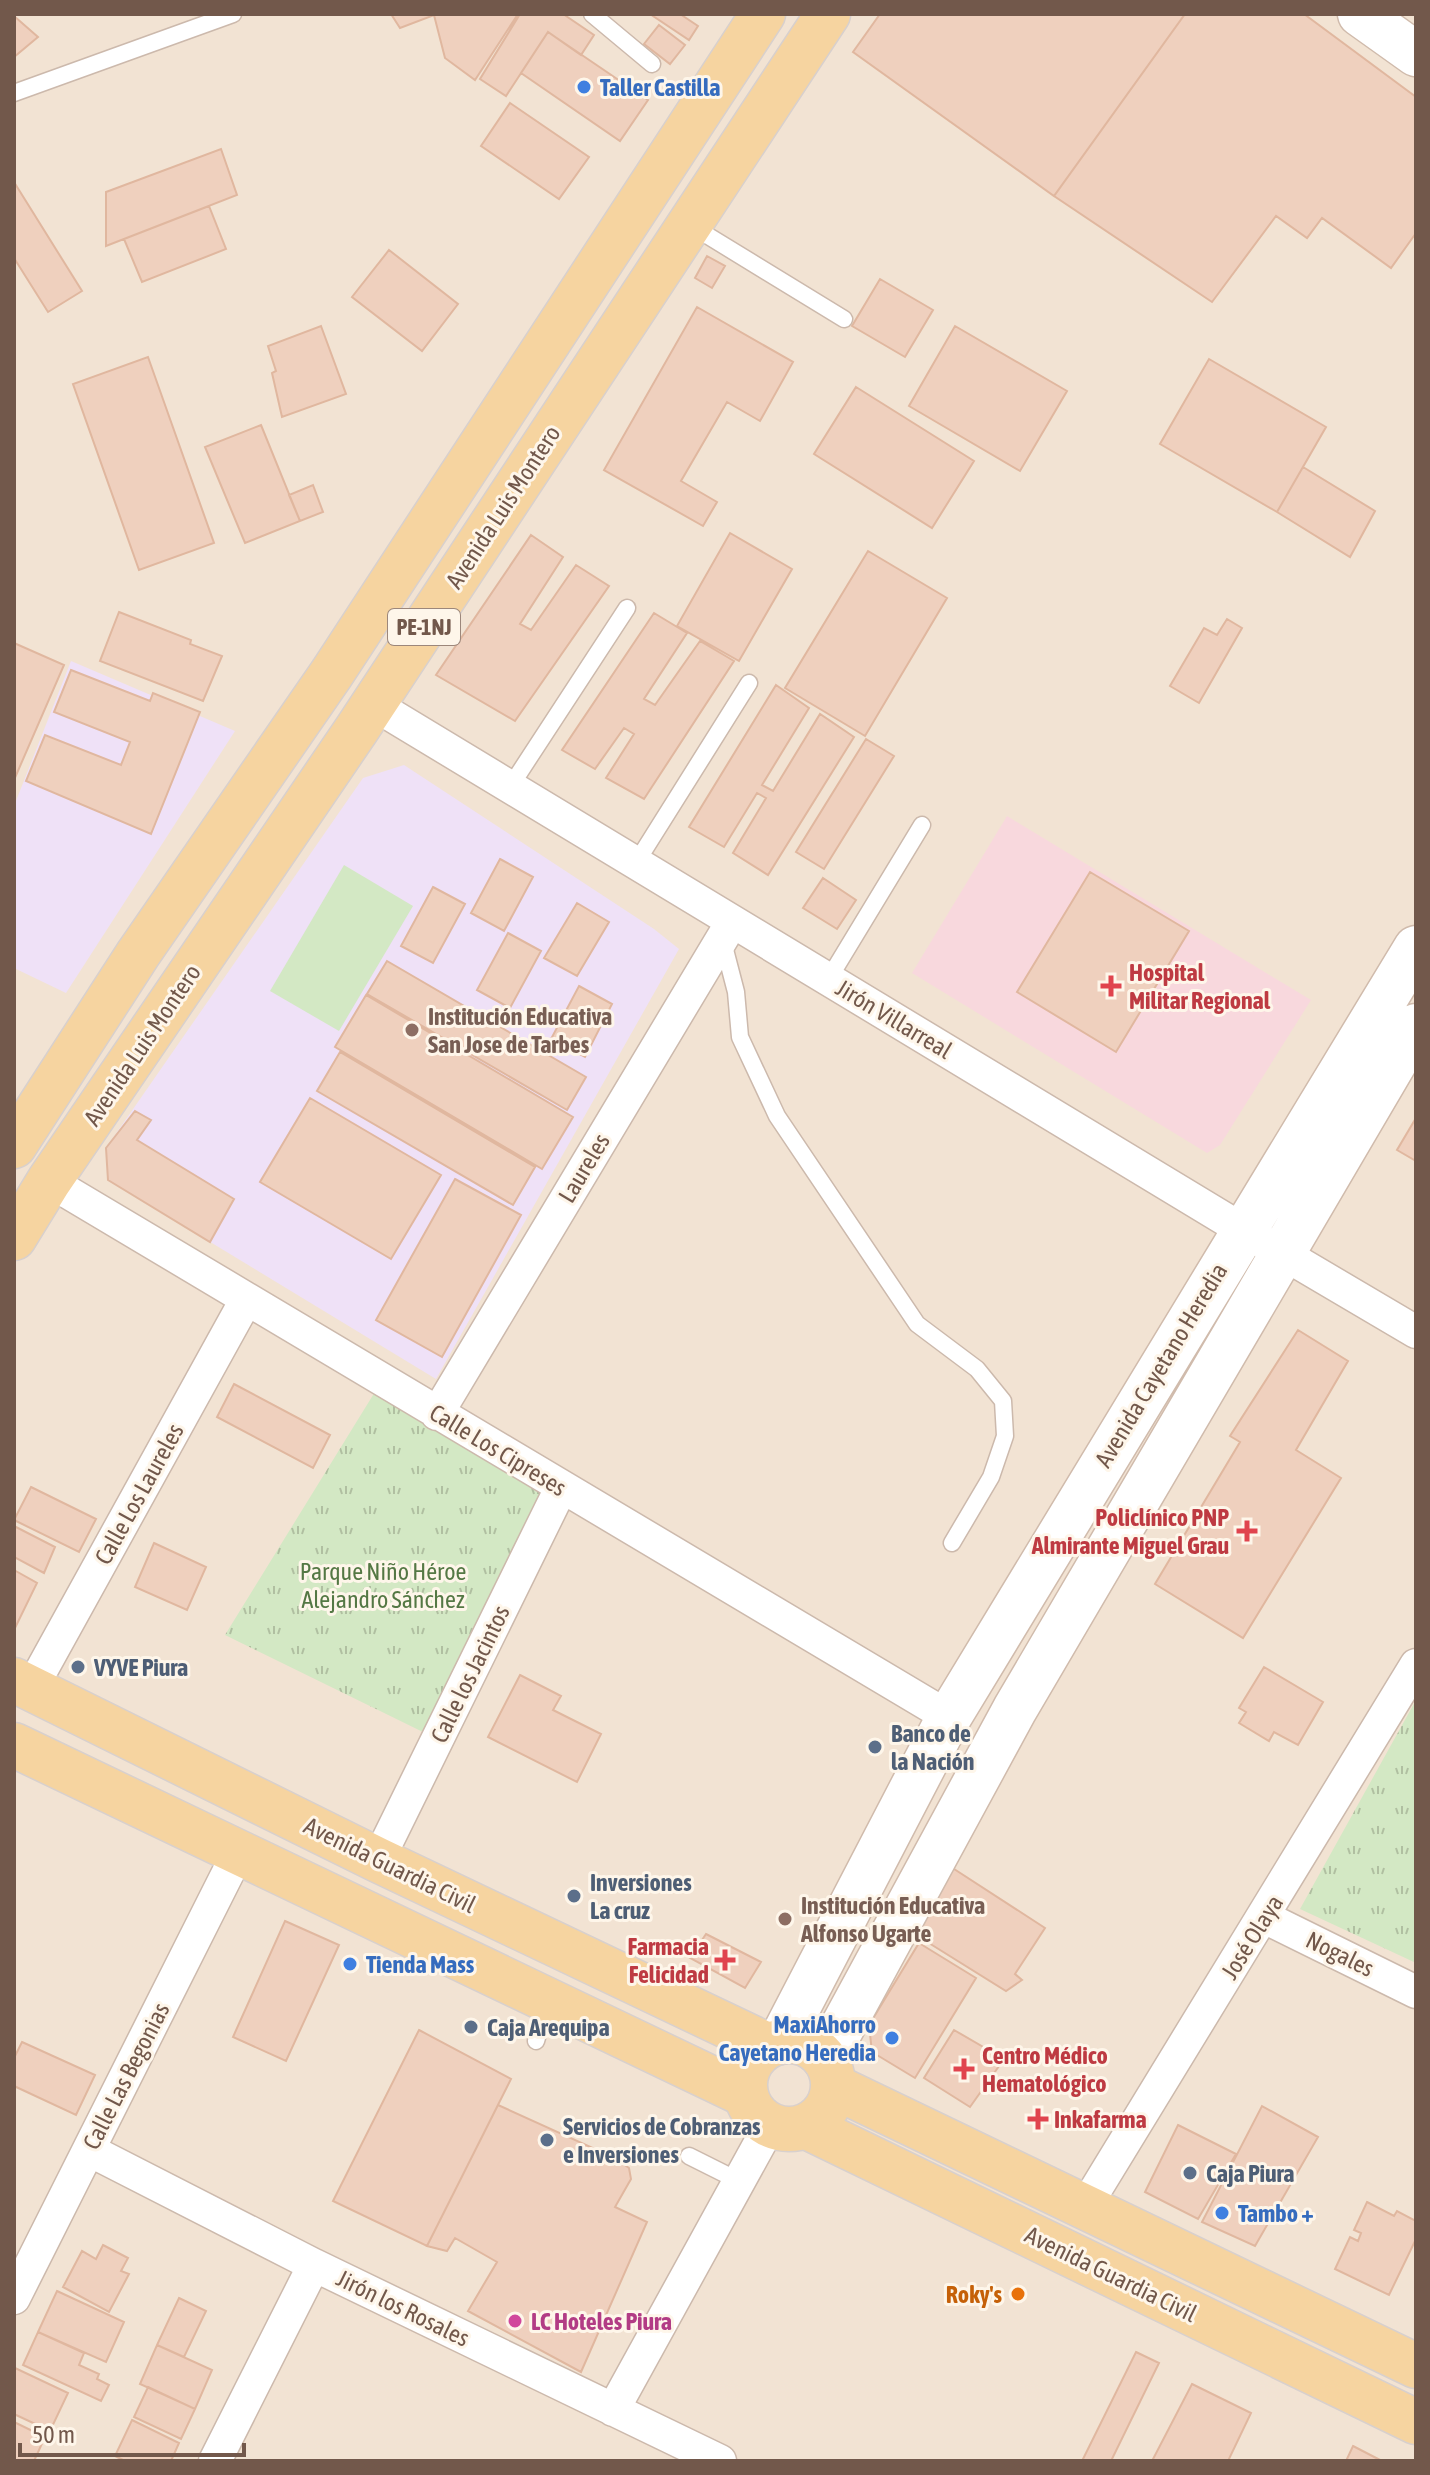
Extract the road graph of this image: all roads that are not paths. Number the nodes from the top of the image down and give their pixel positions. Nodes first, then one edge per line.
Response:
1 (233, 14) edge
2 (592, 14) edge
3 (763, 14) edge
4 (828, 14) edge
5 (1360, 14) edge
6 (1416, 54) edge
7 (734, 58) junction
8 (652, 64) dead end
9 (780, 87) junction
10 (14, 93) edge
11 (689, 224) junction
12 (844, 319) dead end
13 (627, 608) dead end
14 (749, 683) dead end
15 (373, 704) junction
16 (510, 787) junction
17 (922, 825) dead end
18 (636, 863) junction
19 (727, 930) junction
20 (1416, 948) edge
21 (828, 980) junction
22 (1416, 1026) edge
23 (14, 1146) edge
24 (49, 1181) junction
25 (1243, 1230) junction
26 (14, 1238) edge
27 (1281, 1253) junction
28 (246, 1300) junction
29 (1416, 1332) edge
30 (437, 1414) junction
31 (561, 1488) junction
32 (952, 1543) dead end
33 (1416, 1665) edge
34 (23, 1684) edge
35 (949, 1717) junction
36 (14, 1745) edge
37 (238, 1853) junction
38 (378, 1860) junction
39 (1264, 1917) junction
40 (570, 1952) junction
41 (1416, 1992) edge
42 (542, 2021) junction
43 (774, 2044) junction
44 (829, 2072) junction
45 (774, 2115) junction
46 (89, 2150) junction
47 (689, 2156) dead end
48 (739, 2181) junction
49 (1085, 2207) junction
50 (314, 2265) junction
51 (14, 2298) edge
52 (1343, 2331) junction
53 (1416, 2366) edge
54 (1323, 2377) junction
55 (613, 2410) junction
56 (1416, 2422) edge
57 (215, 2461) edge
58 (720, 2461) edge

1 - 10 lane
2 - 8 lane
3 - 7 main road, PE-1NJ
4 - 9 main road, Avenida Luis Montero / PE-1NJ
5 - 6 main road
7 - 9 main road
7 - 23 main road, PE-1NJ
9 - 11 main road, Avenida Luis Montero / PE-1NJ
11 - 12 lane
11 - 15 main road, Avenida Luis Montero / PE-1NJ
13 - 16 lane
14 - 18 lane
15 - 16 street, Jirón Villarreal
15 - 24 main road, Avenida Luis Montero / PE-1NJ
16 - 18 street, Jirón Villarreal
17 - 21 lane
18 - 19 street, Jirón Villarreal
19 - 21 street, Jirón Villarreal
19 - 30 street, Laureles
19 - 32 lane
20 - 25 main road, Avenida Cayetano Heredia
21 - 25 street, Jirón Villarreal
22 - 27 main road, Avenida Cayetano Heredia
24 - 26 main road, Avenida Luis Montero / PE-1NJ
24 - 28 street, Calle Los Cipreses
25 - 27 street, Jirón Villarreal
25 - 35 main road, Avenida Cayetano Heredia
27 - 29 street, Jirón Villarreal
27 - 44 main road, Avenida Cayetano Heredia
28 - 30 street, Calle Los Cipreses
28 - 34 street, Calle Los Laureles
30 - 31 street, Calle Los Cipreses
31 - 35 street, Calle Los Cipreses
31 - 38 street, Calle los Jacintos
33 - 39 street, José Olaya
34 - 38 main road, Avenida Guardia Civil
35 - 43 main road, Avenida Cayetano Heredia
36 - 37 main road, Avenida Guardia Civil
37 - 42 main road, Avenida Guardia Civil
37 - 46 street, Calle Las Begonias
38 - 40 main road, Avenida Guardia Civil
39 - 41 street, Nogales
39 - 49 street, José Olaya
40 - 42 main road
40 - 43 main road, Avenida Guardia Civil
42 - 45 main road, Avenida Guardia Civil
43 - 44 main road
43 - 45 main road
44 - 45 main road
44 - 49 main road, Avenida Guardia Civil
45 - 48 street
45 - 54 main road, Avenida Guardia Civil
46 - 50 street, Jirón los Rosales
46 - 51 street, Calle Las Begonias
47 - 48 lane
48 - 55 street
49 - 52 main road, Avenida Guardia Civil
50 - 55 street, Jirón los Rosales
50 - 57 street
52 - 53 main road, Avenida Guardia Civil
52 - 54 main road
54 - 56 main road, Avenida Guardia Civil
55 - 58 street, Jirón los Rosales

